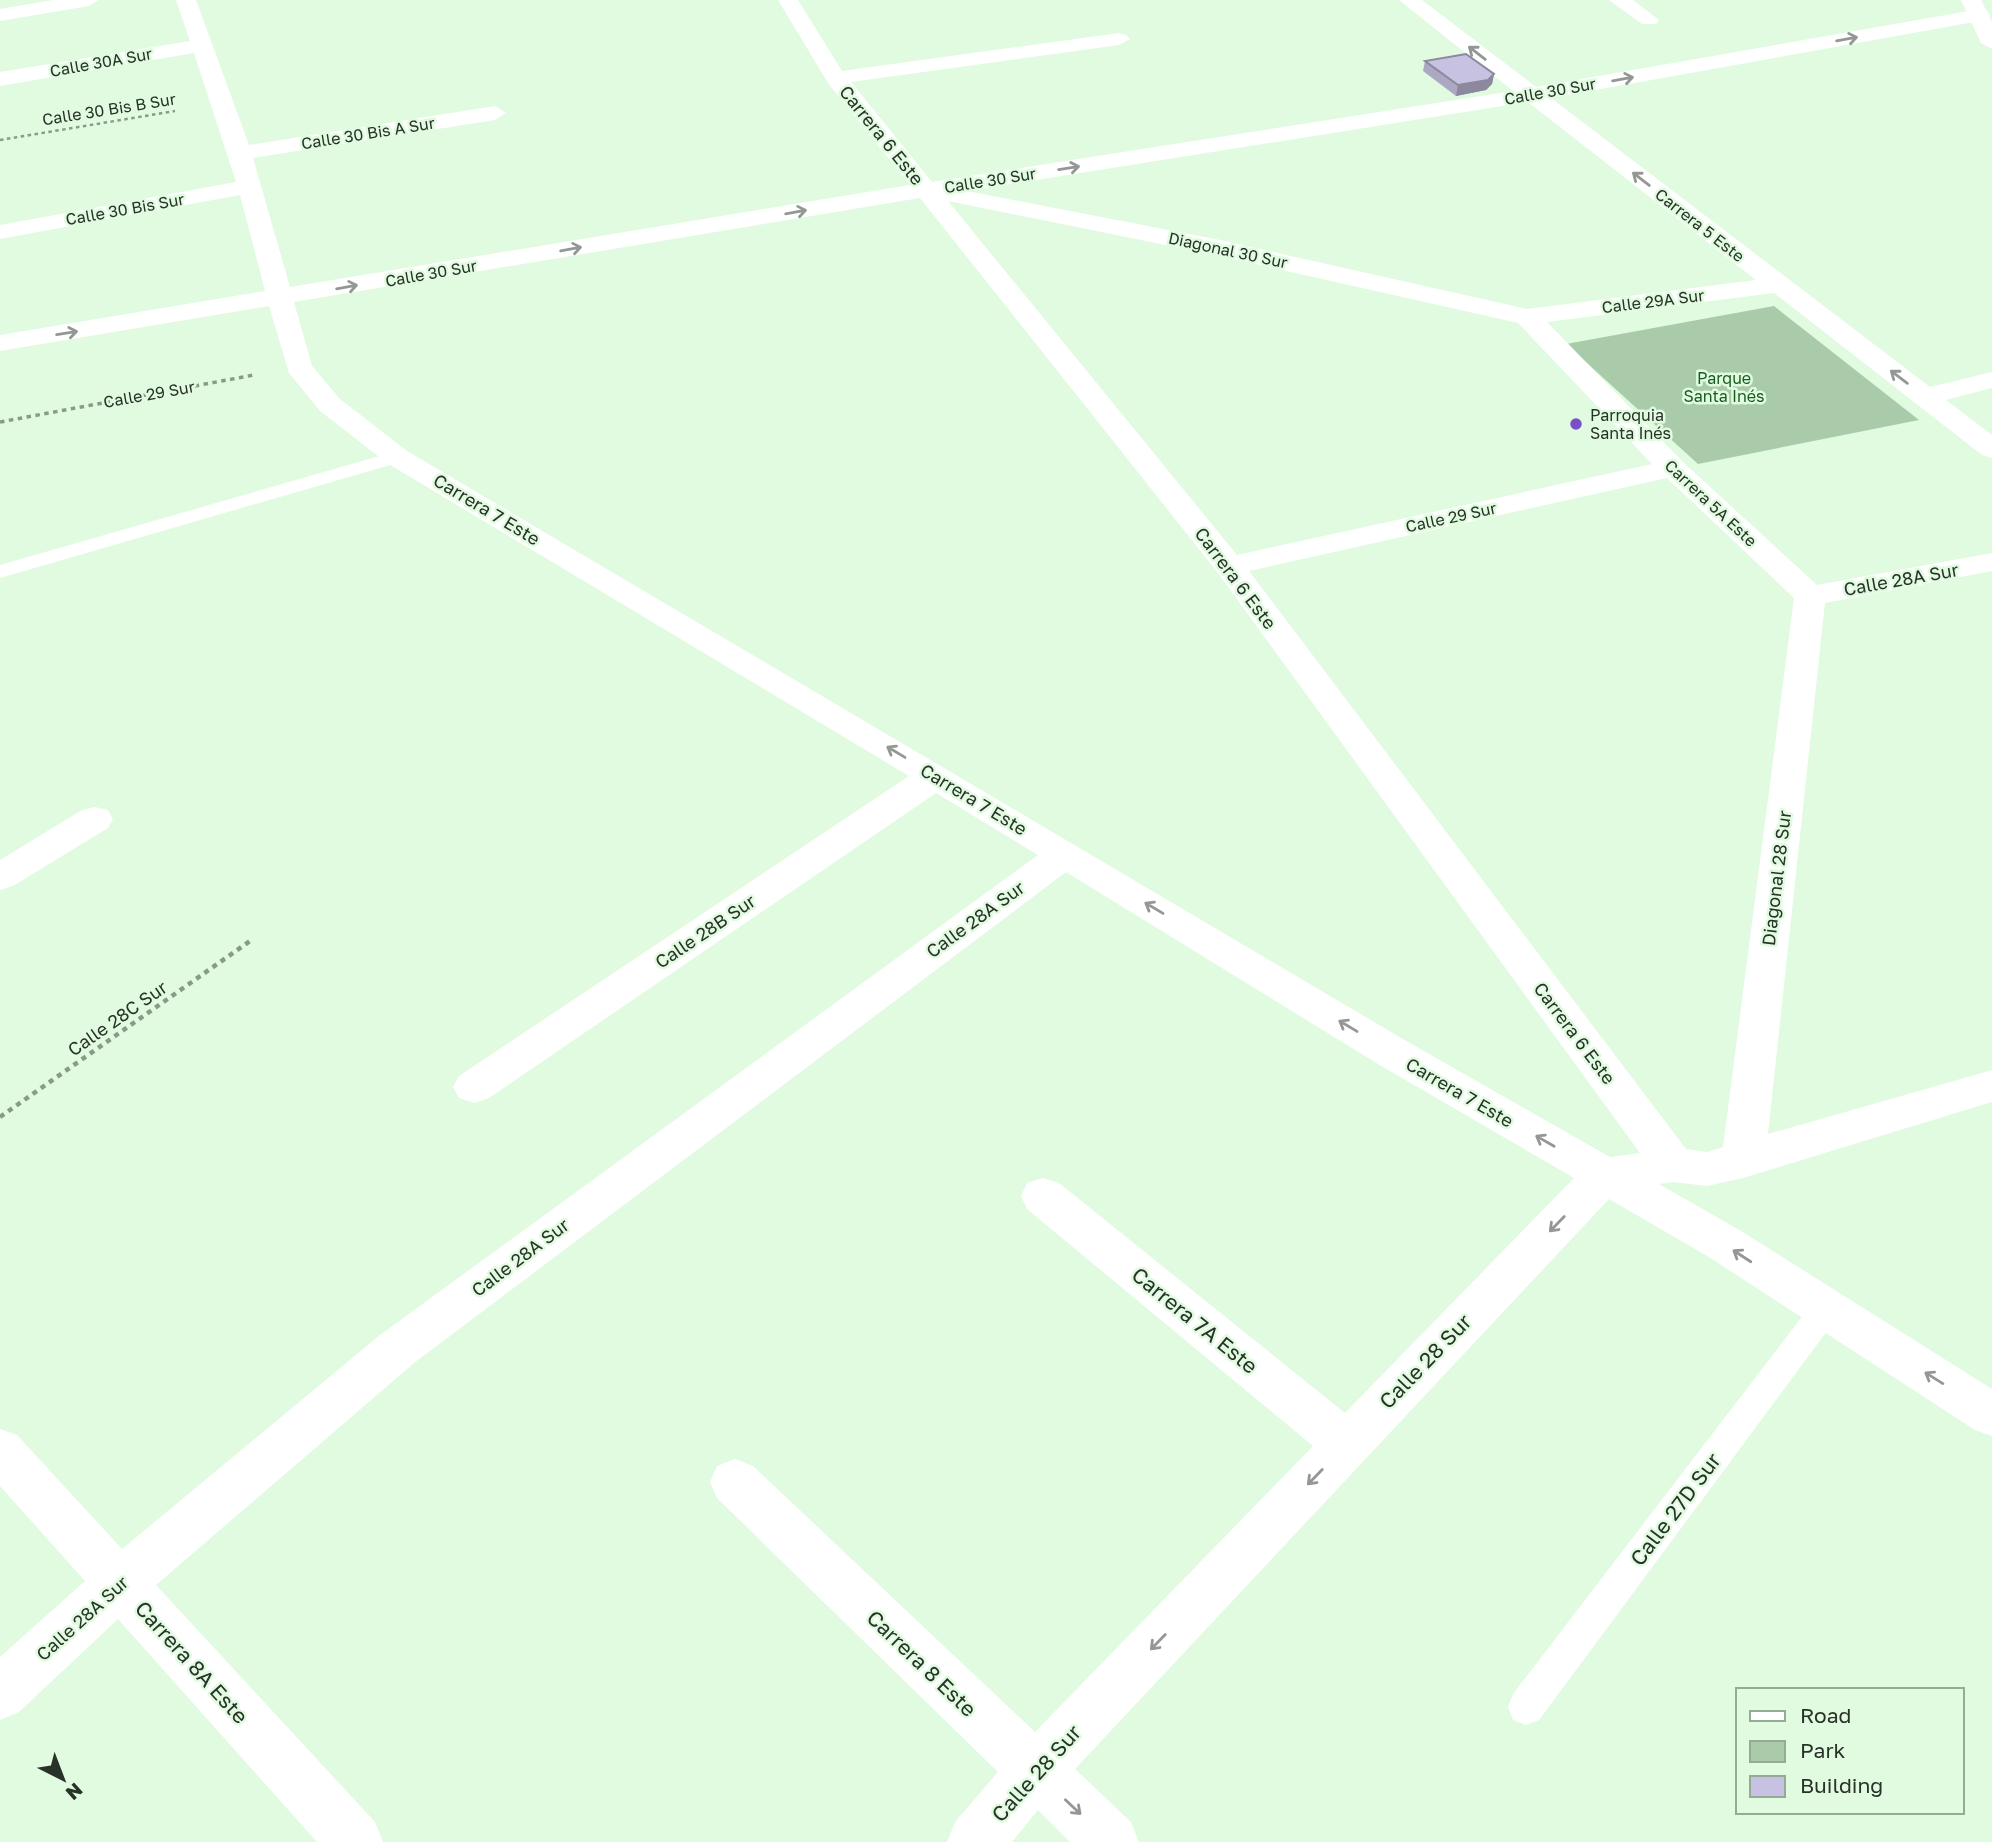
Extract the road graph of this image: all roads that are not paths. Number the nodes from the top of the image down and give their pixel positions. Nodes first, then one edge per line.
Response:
1 (89, 0) edge
2 (186, 0) edge
3 (788, 0) edge
4 (1409, 0) edge
5 (1619, 0) edge
6 (1976, 7) edge
7 (0, 15) edge
8 (1649, 20) dead end
9 (1119, 39) dead end
10 (1992, 43) edge
11 (203, 44) junction
12 (836, 78) junction
13 (0, 79) edge
14 (1531, 95) junction
15 (495, 113) dead end
16 (240, 153) junction
17 (251, 186) junction
18 (926, 190) junction
19 (0, 232) edge
20 (1778, 285) junction
21 (280, 298) junction
22 (1527, 317) junction
23 (0, 343) edge
24 (1992, 380) edge
25 (1925, 397) junction
26 (1992, 449) edge
27 (397, 457) junction
28 (1673, 468) junction
29 (1992, 562) edge
30 (1229, 566) junction
31 (0, 572) edge
32 (1810, 596) junction
33 (935, 776) junction
34 (95, 819) dead end
35 (1065, 854) junction
36 (0, 877) edge
37 (1992, 1086) edge
38 (474, 1087) dead end
39 (1743, 1161) junction
40 (1673, 1165) junction
41 (1604, 1175) junction
42 (1043, 1196) dead end
43 (1825, 1310) junction
44 (1992, 1415) edge
45 (1347, 1444) junction
46 (0, 1451) edge
47 (735, 1482) dead end
48 (120, 1583) junction
49 (0, 1693) edge
50 (1526, 1707) dead end
51 (1035, 1771) junction
52 (355, 1842) edge
53 (975, 1842) edge
54 (1111, 1842) edge

1 - 7 street
2 - 11 street, Carrera 7 Este
3 - 12 street, Carrera 6 Este
14 -> 4 street, Carrera 5 Este
5 - 8 street
6 - 10 street
14 -> 6 street, Calle 30 Sur
9 - 12 street
11 - 13 street, Calle 30A Sur
11 - 16 street, Carrera 7 Este
12 - 18 street, Carrera 6 Este
18 -> 14 street, Calle 30 Sur
20 -> 14 street, Carrera 5 Este
15 - 16 street, Calle 30 Bis A Sur
16 - 17 street, Carrera 7 Este
17 - 19 street, Calle 30 Bis Sur
17 - 21 street, Carrera 7 Este
21 -> 18 street, Calle 30 Sur
18 - 22 street, Diagonal 30 Sur
18 - 30 street, Carrera 6 Este
20 - 22 street, Calle 29A Sur
25 -> 20 street, Carrera 5 Este
23 -> 21 street, Calle 30 Sur
21 - 27 street, Carrera 7 Este
22 - 28 street, Carrera 5A Este
24 - 25 street
25 - 26 street, Carrera 5 Este
27 - 31 lane
33 -> 27 street, Carrera 7 Este
28 - 30 street, Calle 29 Sur
28 - 32 street, Carrera 5A Este
29 - 32 street, Calle 28A Sur
30 - 40 street, Carrera 6 Este
32 - 39 street, Diagonal 28 Sur
33 - 35 street, Carrera 7 Este
33 - 38 street, Calle 28B Sur
34 - 36 street
41 -> 35 street, Carrera 7 Este
35 - 48 street, Calle 28A Sur
37 - 39 street
39 - 40 street
40 - 41 street
43 -> 41 street, Carrera 7 Este
41 -> 45 street, Calle 28 Sur
42 - 45 street, Carrera 7A Este
44 -> 43 street, Carrera 7 Este
43 - 50 lane, Calle 27D Sur
45 -> 51 street, Calle 28 Sur
46 - 48 street, Carrera 8A Este
47 - 51 street, Carrera 8 Este
48 - 49 street, Calle 28A Sur
48 - 52 street, Carrera 8A Este
51 - 53 street, Calle 28 Sur
51 -> 54 street, Carrera 8 Este

